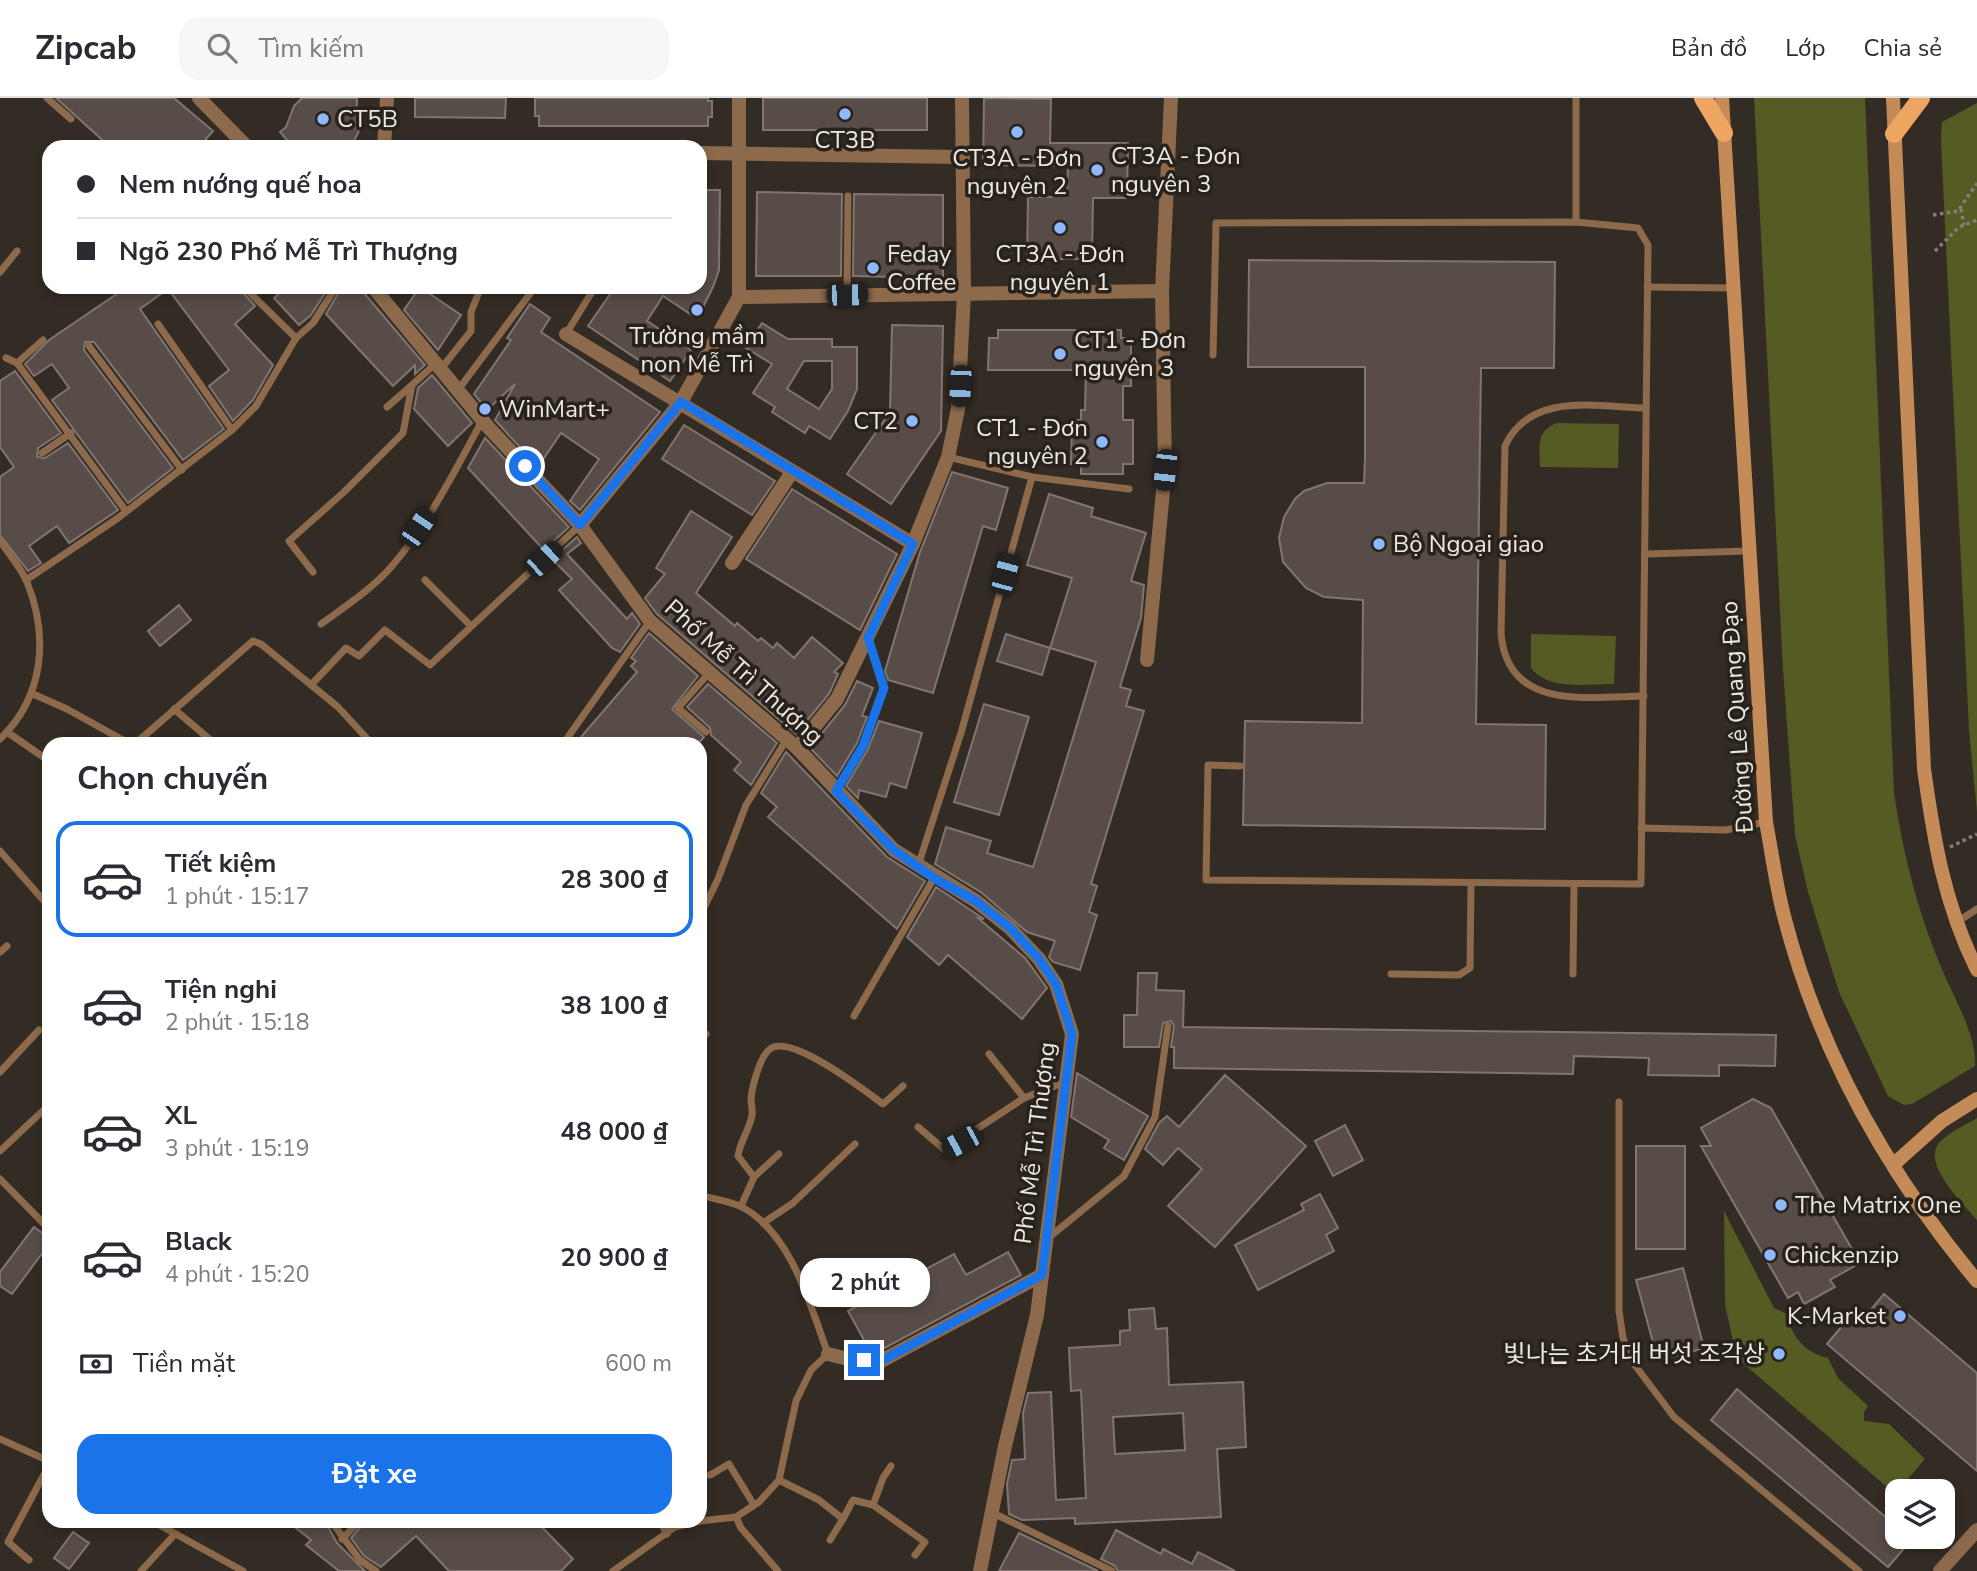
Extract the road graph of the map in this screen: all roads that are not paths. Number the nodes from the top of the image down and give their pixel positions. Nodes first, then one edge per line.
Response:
1 (47, 98) edge
2 (199, 98) edge
3 (387, 98) edge
4 (739, 98) edge
5 (962, 98) edge
6 (1171, 98) edge
7 (1576, 98) edge
8 (1703, 98) edge
9 (1721, 98) edge
10 (1894, 98) edge
11 (1921, 98) edge
12 (71, 119) dead end
13 (1724, 133) junction
14 (1895, 134) junction
15 (239, 140) edge
16 (384, 140) edge
17 (738, 152) junction
18 (707, 153) edge
19 (961, 157) junction
20 (848, 196) dead end
21 (1576, 222) junction
22 (17, 251) dead end
23 (0, 272) edge
24 (1647, 287) junction
25 (1734, 288) junction
26 (1162, 291) junction
27 (251, 294) edge
28 (332, 294) edge
29 (379, 294) edge
30 (478, 294) edge
31 (530, 294) edge
32 (591, 294) edge
33 (964, 294) junction
34 (847, 295) junction
35 (739, 297) junction
36 (159, 324) dead end
37 (566, 334) joint
38 (296, 338) junction
39 (43, 340) dead end
40 (89, 345) dead end
41 (1213, 355) dead end
42 (6, 358) dead end
43 (17, 363) junction
44 (437, 367) junction
45 (412, 385) junction
46 (458, 390) junction
47 (681, 402) junction
48 (387, 407) dead end
49 (1646, 408) junction
50 (484, 419) junction
51 (232, 430) junction
52 (71, 433) junction
53 (42, 453) dead end
54 (948, 457) junction
55 (182, 470) junction
56 (792, 472) junction
57 (1032, 477) junction
58 (1129, 488) dead end
59 (126, 511) junction
60 (580, 525) junction
61 (0, 541) edge
62 (913, 544) junction
63 (1748, 551) junction
64 (1646, 554) junction
65 (732, 563) dead end
66 (313, 572) dead end
67 (26, 580) junction
68 (425, 580) dead end
69 (650, 621) junction
70 (321, 624) dead end
71 (471, 626) junction
72 (868, 638) junction
73 (1147, 660) dead end
74 (709, 673) junction
75 (312, 684) junction
76 (33, 694) junction
77 (1644, 696) junction
78 (174, 709) junction
79 (8, 732) junction
80 (706, 732) dead end
81 (119, 737) edge
82 (140, 737) edge
83 (207, 737) edge
84 (365, 737) edge
85 (568, 737) edge
86 (0, 739) edge
87 (792, 743) junction
88 (42, 756) edge
89 (1240, 765) dead end
90 (836, 791) junction
91 (1766, 822) junction
92 (1641, 828) junction
93 (0, 851) edge
94 (918, 866) junction
95 (934, 878) junction
96 (1471, 883) junction
97 (1574, 884) junction
98 (42, 899) edge
99 (707, 899) edge
100 (1977, 909) edge
101 (1955, 923) junction
102 (7, 946) dead end
103 (0, 952) edge
104 (1977, 970) edge
105 (1391, 974) dead end
106 (1573, 974) dead end
107 (853, 1016) dead end
108 (1168, 1026) dead end
109 (39, 1030) dead end
110 (989, 1054) dead end
111 (0, 1072) edge
112 (1066, 1081) junction
113 (903, 1086) dead end
114 (1024, 1098) junction
115 (1977, 1099) edge
116 (1619, 1102) dead end
117 (42, 1112) edge
118 (918, 1127) dead end
119 (855, 1144) dead end
120 (0, 1152) edge
121 (779, 1154) dead end
122 (1894, 1164) junction
123 (754, 1177) junction
124 (0, 1179) edge
125 (707, 1197) edge
126 (741, 1206) junction
127 (42, 1222) edge
128 (763, 1223) junction
129 (1046, 1239) junction
130 (1042, 1275) junction
131 (1977, 1281) edge
132 (828, 1354) junction
133 (0, 1439) edge
134 (42, 1460) edge
135 (891, 1465) dead end
136 (710, 1475) dead end
137 (42, 1476) edge
138 (779, 1480) junction
139 (754, 1505) junction
140 (873, 1505) junction
141 (993, 1513) junction
142 (736, 1517) junction
143 (843, 1519) junction
144 (707, 1520) edge
145 (164, 1528) edge
146 (335, 1528) edge
147 (353, 1528) edge
148 (664, 1528) edge
149 (674, 1528) edge
150 (1977, 1530) edge
151 (175, 1534) junction
152 (667, 1534) junction
153 (342, 1539) junction
154 (830, 1540) dead end
155 (915, 1555) dead end
156 (29, 1560) dead end
157 (141, 1571) edge
158 (243, 1571) edge
159 (376, 1571) edge
160 (613, 1571) edge
161 (778, 1571) edge
162 (980, 1571) edge
163 (1112, 1571) edge
164 (1859, 1571) edge
165 (1940, 1571) edge

1 - 12 lane
2 - 15 street
3 - 16 street
4 - 17 street
5 - 19 street
6 - 26 street
7 - 21 lane
8 - 13 main road
9 - 13 main road, Đường Lê Quang Đạo
10 - 14 main road
11 - 14 main road
13 - 25 main road, Đường Lê Quang Đạo
14 - 101 main road
17 - 18 street
17 - 19 street
17 - 35 street
19 - 33 street
20 - 34 lane
21 - 24 lane
21 - 41 lane
22 - 23 lane
24 - 25 lane
24 - 49 lane
25 - 63 main road, Đường Lê Quang Đạo
26 - 33 street
26 - 73 street
27 - 38 lane
28 - 38 lane
29 - 44 street, Phố Mễ Trì Thượng
30 - 44 lane
31 - 46 lane
32 - 37 lane
33 - 34 street
33 - 54 street
34 - 35 street
35 - 47 street
36 - 51 lane
37 - 47 street
38 - 51 lane
39 - 43 lane
40 - 55 lane
42 - 43 lane
43 - 52 lane
44 - 45 lane
44 - 46 street, Phố Mễ Trì Thượng
45 - 48 lane
45 - 66 lane
46 - 50 street, Phố Mễ Trì Thượng
47 - 56 street
47 - 60 street
49 - 64 lane
49 - 77 lane
50 - 60 street, Phố Mễ Trì Thượng
50 - 70 lane
51 - 55 lane
52 - 53 lane
52 - 59 lane
54 - 57 lane
54 - 62 street
55 - 59 lane
56 - 62 street
56 - 65 street
57 - 58 lane
57 - 94 lane
59 - 67 lane
60 - 69 street, Phố Mễ Trì Thượng
60 - 71 lane
61 - 67 lane
62 - 72 street
63 - 64 lane
63 - 91 main road, Đường Lê Quang Đạo
64 - 77 lane
67 - 76 lane
68 - 71 lane
69 - 74 street, Phố Mễ Trì Thượng
69 - 85 lane
71 - 75 lane
72 - 87 street
72 - 90 lane
74 - 80 lane
74 - 87 street, Phố Mễ Trì Thượng
75 - 78 lane
75 - 84 lane
76 - 79 lane
76 - 81 lane
77 - 92 lane
78 - 82 lane
78 - 83 lane
79 - 86 lane
79 - 88 lane
87 - 90 street, Phố Mễ Trì Thượng
87 - 99 lane
89 - 96 lane
90 - 94 street, Phố Mễ Trì Thượng
91 - 92 lane
91 - 122 main road, Đường Lê Quang Đạo
92 - 97 lane
93 - 98 lane
94 - 95 street, Phố Mễ Trì Thượng
95 - 107 lane
95 - 112 street, Phố Mễ Trì Thượng
96 - 97 lane
96 - 105 lane
97 - 106 lane
100 - 101 lane
101 - 104 main road
102 - 103 lane
108 - 129 lane
109 - 111 lane
110 - 114 lane
112 - 114 lane
112 - 129 street, Phố Mễ Trì Thượng
113 - 123 lane
114 - 118 lane
115 - 122 main road
116 - 164 lane
117 - 120 lane
119 - 128 lane
121 - 123 lane
122 - 131 main road, Đường Lê Quang Đạo
123 - 126 lane
124 - 127 lane
125 - 126 lane
126 - 128 lane
128 - 132 lane
129 - 130 street, Phố Mễ Trì Thượng
130 - 132 street
130 - 141 street, Phố Mễ Trì Thượng
132 - 138 lane
133 - 134 lane
135 - 140 lane
136 - 139 lane
137 - 156 lane
138 - 139 lane
138 - 143 lane
139 - 142 lane
140 - 143 lane
140 - 155 lane
141 - 162 street, Phố Mễ Trì Thượng
141 - 163 lane
142 - 144 lane
142 - 161 lane
143 - 154 lane
145 - 151 lane
146 - 153 lane
147 - 153 lane
148 - 152 lane
149 - 152 lane
150 - 165 street
151 - 157 lane
151 - 158 lane
152 - 160 lane
153 - 159 lane

